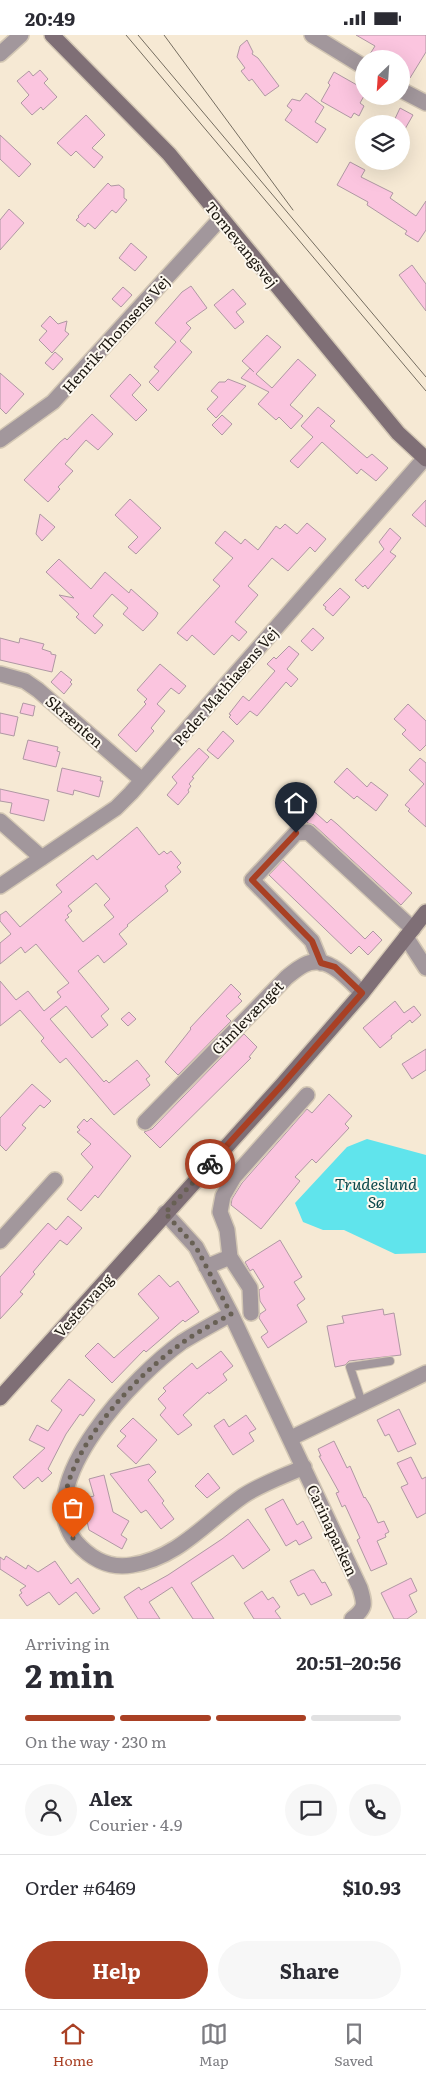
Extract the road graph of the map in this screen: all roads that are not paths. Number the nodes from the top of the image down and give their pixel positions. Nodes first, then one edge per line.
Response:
1 (21, 35) edge
2 (52, 35) edge
3 (312, 35) edge
4 (0, 54) edge
5 (355, 61) edge
6 (410, 95) edge
7 (426, 103) edge
8 (221, 218) junction
9 (0, 440) edge
10 (425, 458) edge
11 (0, 674) edge
12 (142, 780) junction
13 (0, 821) edge
14 (42, 858) junction
15 (0, 886) edge
16 (426, 912) edge
17 (410, 933) junction
18 (321, 963) junction
19 (426, 968) edge
20 (362, 993) junction
21 (307, 1095) dead end
22 (145, 1122) dead end
23 (55, 1180) dead end
24 (165, 1213) junction
25 (0, 1241) edge
26 (230, 1257) junction
27 (206, 1267) junction
28 (251, 1313) dead end
29 (231, 1314) junction
30 (390, 1361) dead end
31 (426, 1373) edge
32 (0, 1398) edge
33 (362, 1403) junction
34 (291, 1439) junction
35 (304, 1467) junction
36 (352, 1619) edge

1 - 4 street
2 - 8 street, Tornevangsvej
3 - 5 street
6 - 7 street
8 - 9 street, Henrik Thomsens Vej
8 - 10 street, Tornevangsvej
10 - 12 street, Peder Mathiasens Vej
11 - 12 street, Skrænten
12 - 14 street, Peder Mathiasens Vej
13 - 14 street
14 - 15 street, Peder Mathiasens Vej
16 - 17 street, Vestervang
17 - 18 street
17 - 19 street
17 - 20 street, Vestervang
18 - 20 street
18 - 22 street, Gimlevænget
20 - 24 street, Vestervang
21 - 26 street
23 - 25 street
24 - 27 street, Carinaparken
24 - 32 street, Vestervang
26 - 27 street
26 - 28 street
27 - 29 street, Carinaparken
29 - 34 street, Carinaparken
29 - 35 street
30 - 33 lane
31 - 33 street
33 - 34 street
34 - 35 street, Carinaparken
35 - 36 street, Carinaparken

